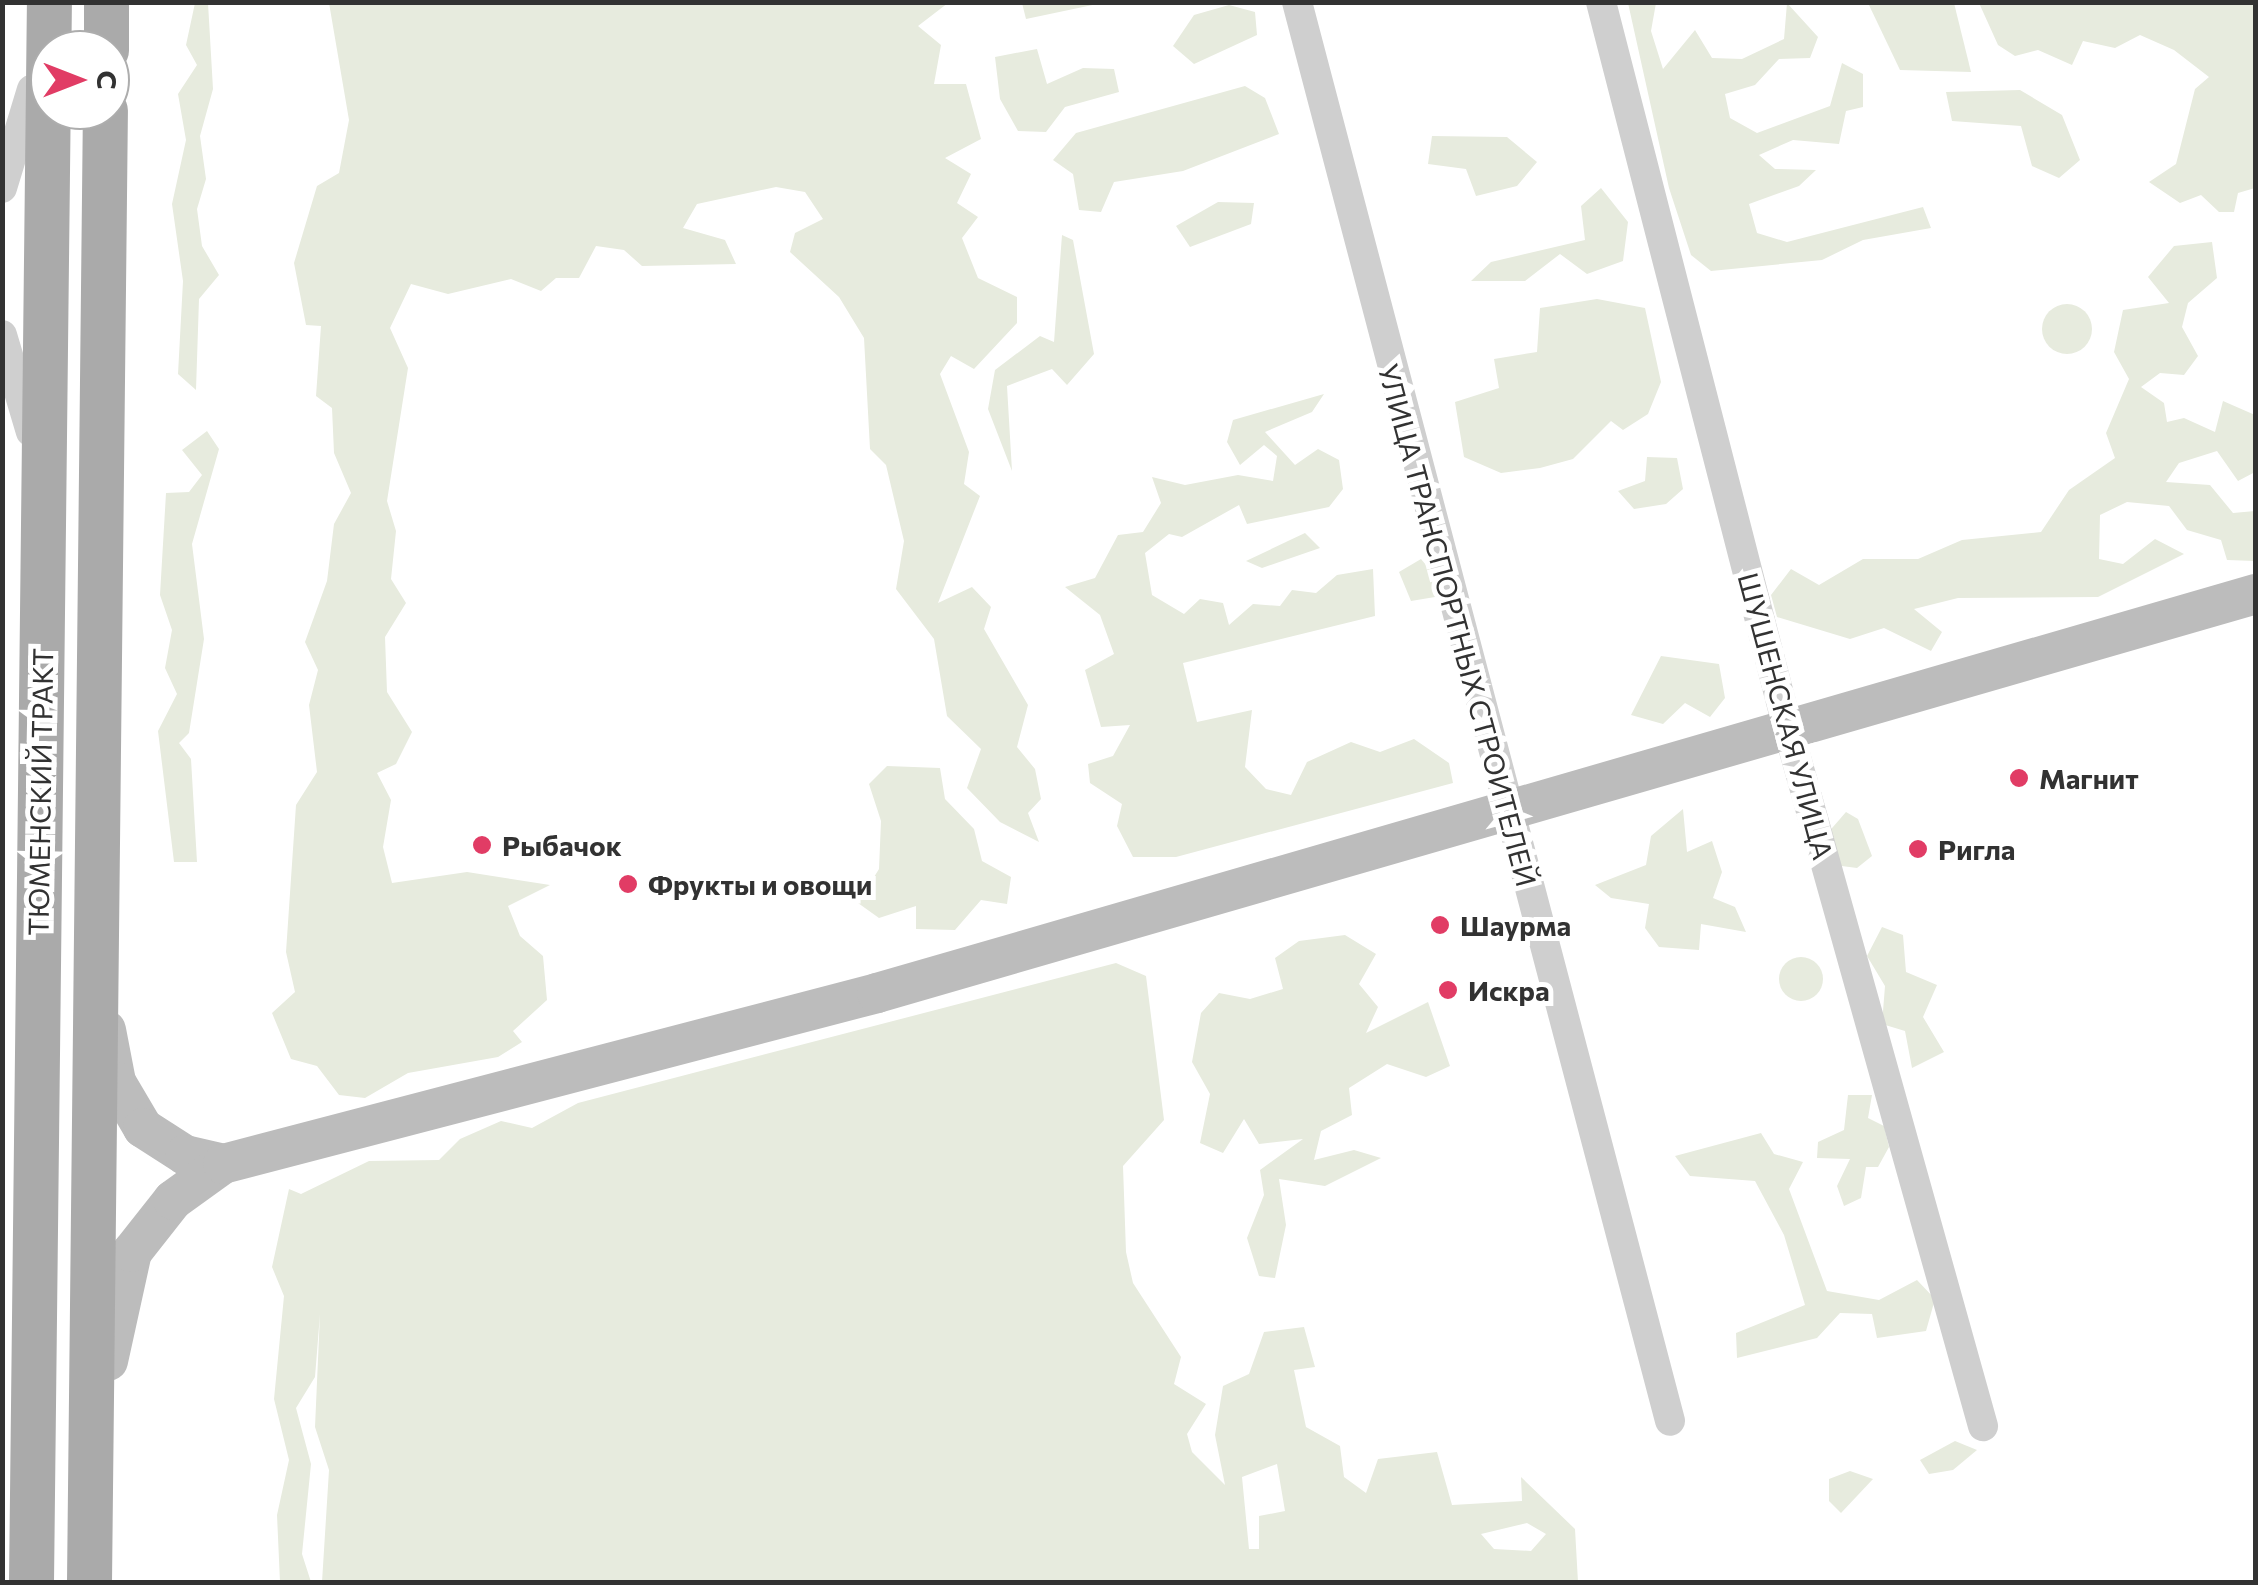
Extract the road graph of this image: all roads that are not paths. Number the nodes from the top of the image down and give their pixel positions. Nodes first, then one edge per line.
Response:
1 (49, 2) edge
2 (106, 2) edge
3 (1297, 2) edge
4 (1600, 2) edge
5 (106, 30) edge
6 (105, 130) edge
7 (2, 188) edge
8 (2, 335) edge
9 (43, 493) junction
10 (2256, 594) edge
11 (1788, 729) junction
12 (1503, 806) junction
13 (96, 959) junction
14 (224, 1164) junction
15 (1670, 1421) dead end
16 (1982, 1426) dead end
17 (90, 1518) junction
18 (31, 1582) edge
19 (89, 1582) edge

1 - 7 street
1 - 9 main road, ТЮМЕНСКИЙ ТРАКТ
2 - 5 main road
3 - 12 street, УЛИЦА ТРАНСПОРТНЫХ СТРОИТЕЛЕЙ
4 - 11 street, ШУШЕНСКАЯ УЛИЦА
6 - 13 main road, ТЮМЕНСКИЙ ТРАКТ
8 - 9 street
9 - 18 main road, ТЮМЕНСКИЙ ТРАКТ
10 - 11 street
11 - 12 street
11 - 16 street, ШУШЕНСКАЯ УЛИЦА
12 - 14 street
12 - 15 street, УЛИЦА ТРАНСПОРТНЫХ СТРОИТЕЛЕЙ
13 - 14 street
13 - 17 main road, ТЮМЕНСКИЙ ТРАКТ
14 - 17 street
17 - 19 main road, ТЮМЕНСКИЙ ТРАКТ

